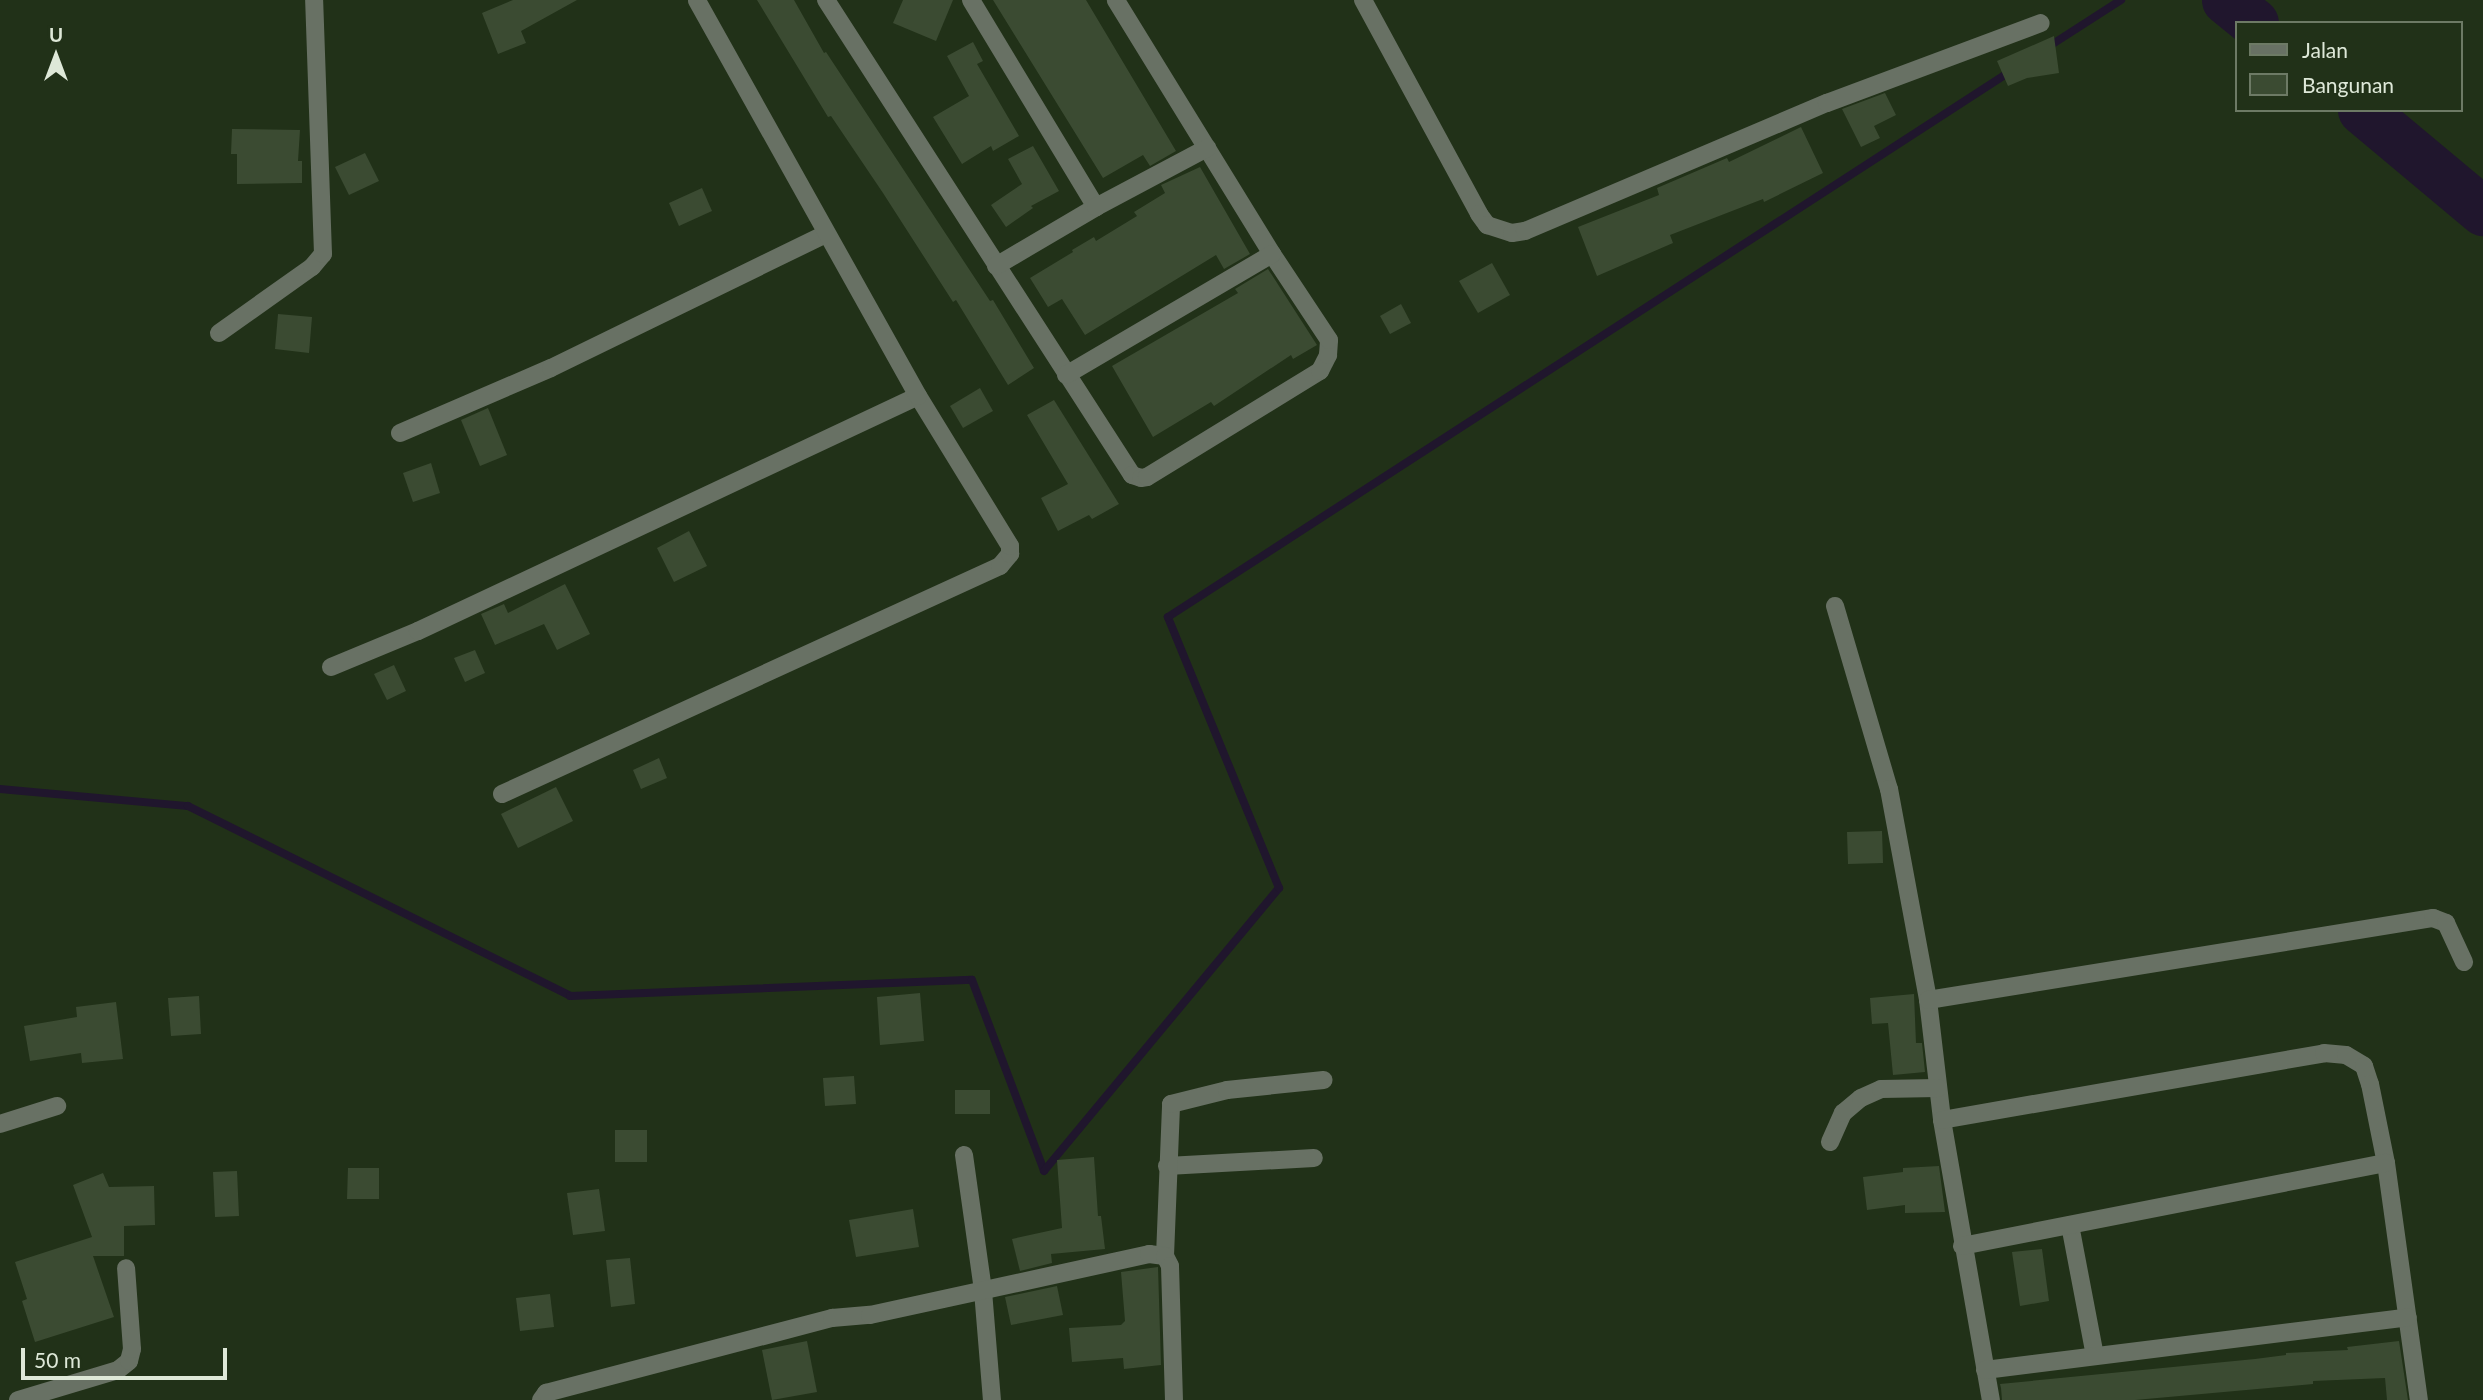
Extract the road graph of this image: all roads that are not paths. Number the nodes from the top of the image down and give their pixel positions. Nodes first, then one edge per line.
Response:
1 (314, 0) edge
2 (697, 0) edge
3 (826, 0) edge
4 (971, 0) edge
5 (1116, 0) edge
6 (1363, 0) edge
7 (2041, 23) dead end
8 (1207, 148) junction
9 (1096, 207) junction
10 (826, 234) junction
11 (1272, 254) junction
12 (996, 266) junction
13 (219, 333) dead end
14 (1066, 374) junction
15 (918, 396) junction
16 (400, 433) dead end
17 (1835, 606) dead end
18 (331, 667) dead end
19 (502, 794) dead end
20 (2463, 962) dead end
21 (1928, 1000) junction
22 (1323, 1080) dead end
23 (1938, 1087) junction
24 (57, 1106) dead end
25 (1942, 1120) junction
26 (0, 1124) edge
27 (1830, 1142) dead end
28 (964, 1155) dead end
29 (1314, 1158) dead end
30 (2386, 1163) junction
31 (1167, 1166) junction
32 (2070, 1225) junction
33 (1962, 1246) junction
34 (1165, 1256) junction
35 (126, 1268) dead end
36 (983, 1290) junction
37 (2408, 1317) junction
38 (2095, 1356) junction
39 (1985, 1370) junction
40 (18, 1400) edge
41 (541, 1400) edge
42 (992, 1400) edge
43 (1174, 1400) edge
44 (1991, 1400) edge
45 (2419, 1400) edge

1 - 13 street
2 - 10 street
3 - 12 street
4 - 9 street
5 - 8 street
6 - 7 street
8 - 9 street
8 - 11 street
9 - 12 street
10 - 15 street
10 - 16 street
11 - 14 street
11 - 14 street
12 - 14 street
15 - 18 street
15 - 19 street
17 - 21 street
20 - 21 street
21 - 23 street
22 - 31 street
23 - 25 street
23 - 27 street
24 - 26 street
25 - 30 street
25 - 33 street
28 - 36 street
29 - 31 street
30 - 32 street
30 - 37 street
31 - 34 street
32 - 33 street
32 - 38 street
33 - 39 street
34 - 36 street
34 - 43 street
35 - 40 street
36 - 41 street
36 - 42 street
37 - 38 street
37 - 45 street
38 - 39 street
39 - 44 street

